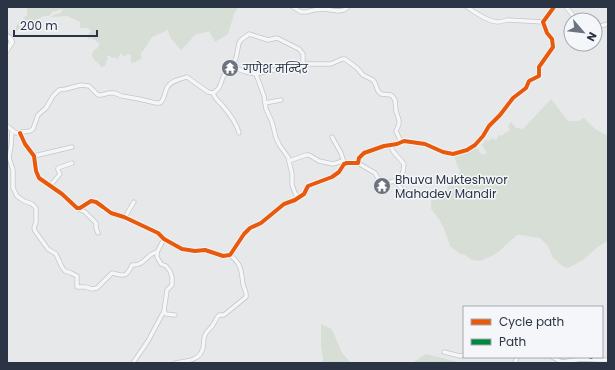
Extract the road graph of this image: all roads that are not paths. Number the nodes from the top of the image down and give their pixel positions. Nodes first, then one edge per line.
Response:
1 (293, 7) edge
2 (348, 7) edge
3 (467, 7) edge
4 (554, 7) edge
5 (543, 22) junction
6 (7, 36) edge
7 (7, 50) edge
8 (303, 65) junction
9 (232, 67) junction
10 (256, 74) junction
11 (213, 93) junction
12 (281, 100) dead end
13 (265, 103) junction
14 (7, 126) edge
15 (12, 131) junction
16 (20, 133) junction
17 (239, 133) dead end
18 (332, 137) dead end
19 (401, 142) junction
20 (390, 145) junction
21 (72, 147) dead end
22 (34, 156) junction
23 (289, 161) junction
24 (72, 163) dead end
25 (344, 163) junction
26 (358, 163) junction
27 (398, 183) junction
28 (50, 186) junction
29 (402, 188) dead end
30 (298, 198) junction
31 (134, 202) dead end
32 (79, 209) junction
33 (125, 218) junction
34 (98, 233) dead end
35 (164, 239) junction
36 (157, 252) junction
37 (230, 255) junction
38 (164, 311) junction
39 (175, 315) dead end
40 (444, 352) dead end
41 (463, 355) edge
42 (591, 358) edge
43 (608, 360) edge
44 (562, 362) edge
45 (133, 363) edge
46 (175, 363) edge

1 - 2 street
3 - 5 street
4 - 5 street
5 - 19 street
6 - 7 main road
8 - 9 street
8 - 10 street
8 - 19 street
9 - 10 street
9 - 11 street
10 - 13 street
11 - 16 street
11 - 17 street
12 - 13 street
13 - 23 street
14 - 15 street
15 - 16 street
15 - 36 street
16 - 22 street
18 - 25 street
19 - 20 street
20 - 26 street
20 - 27 street
21 - 22 street
22 - 28 street
23 - 25 street
23 - 30 street
24 - 28 street
25 - 26 street
25 - 30 street
26 - 27 street
27 - 29 street
28 - 32 street
30 - 37 street
31 - 33 street
32 - 33 street
32 - 34 street
33 - 35 street
35 - 36 street
35 - 37 street
36 - 38 street
37 - 46 street
38 - 39 street
38 - 45 street
40 - 41 street
42 - 43 street
42 - 44 street

